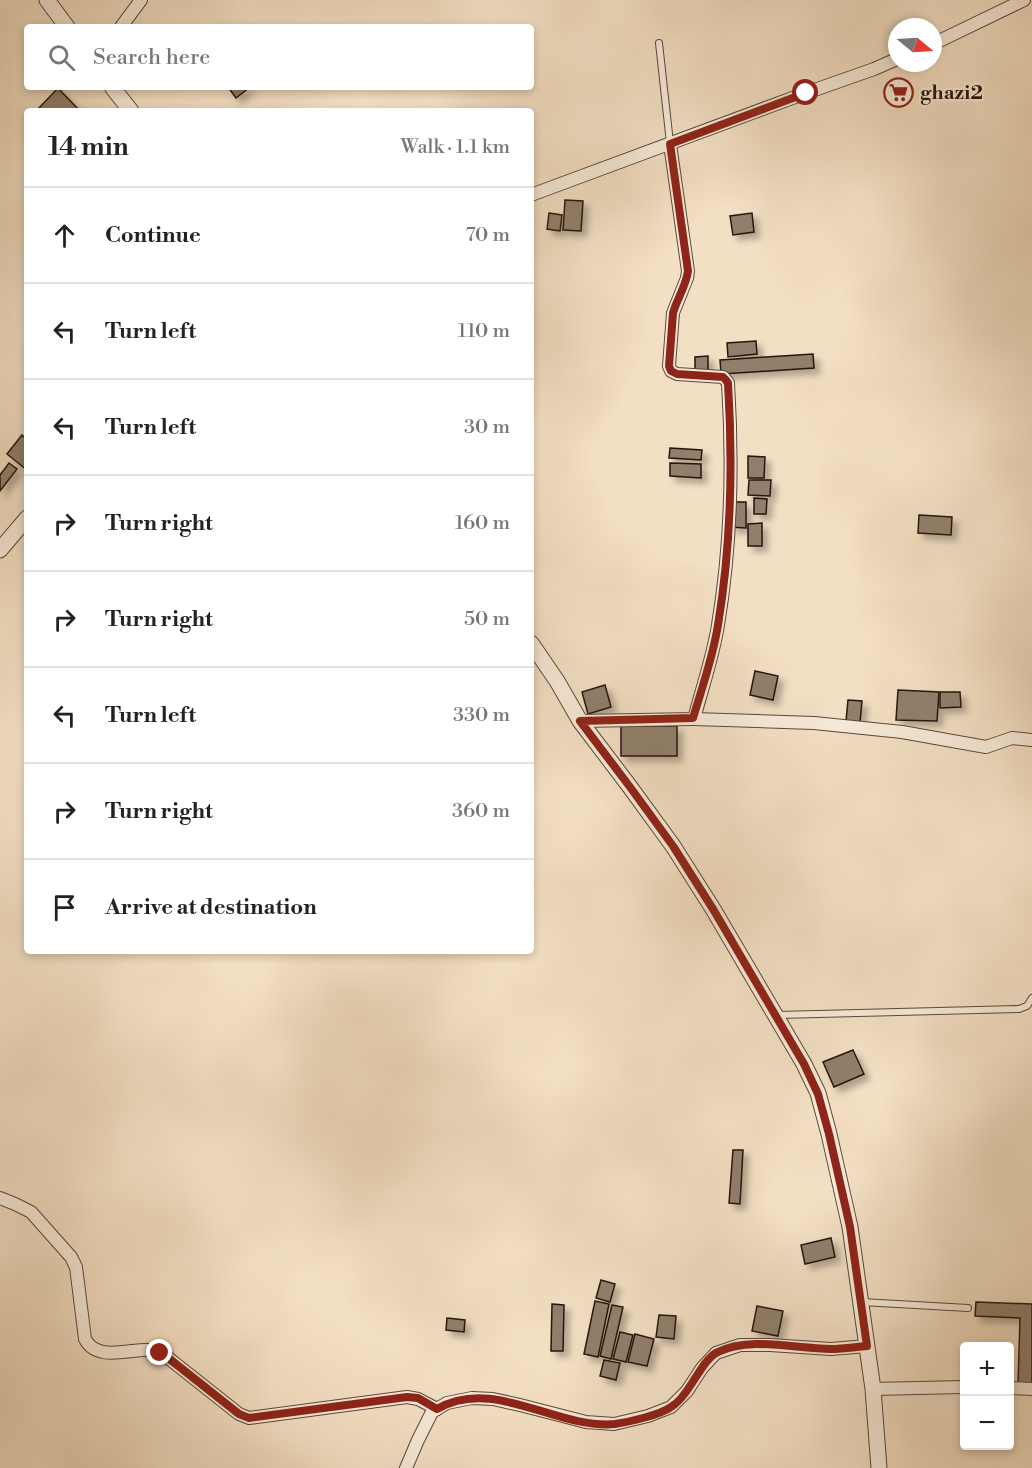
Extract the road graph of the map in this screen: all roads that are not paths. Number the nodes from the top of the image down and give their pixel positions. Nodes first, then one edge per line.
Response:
1 (47, 0) edge
2 (141, 0) edge
3 (1024, 0) edge
4 (65, 24) edge
5 (123, 24) edge
6 (942, 40) edge
7 (659, 44) dead end
8 (888, 63) edge
9 (114, 90) edge
10 (129, 108) edge
11 (670, 144) junction
12 (534, 194) edge
13 (24, 522) edge
14 (0, 550) edge
15 (534, 647) edge
16 (693, 718) junction
17 (580, 721) junction
18 (1032, 740) edge
19 (1032, 998) edge
20 (775, 1015) junction
21 (0, 1198) edge
22 (861, 1302) junction
23 (968, 1308) dead end
24 (867, 1346) junction
25 (960, 1388) edge
26 (1014, 1388) edge
27 (873, 1389) junction
28 (1032, 1389) edge
29 (437, 1409) junction
30 (406, 1468) edge
31 (879, 1468) edge

1 - 4 street
2 - 5 street
3 - 6 street
7 - 11 lane
8 - 11 street
9 - 10 street
11 - 12 street
11 - 16 street
13 - 14 street
15 - 17 street
16 - 17 street
16 - 18 street
17 - 20 street
19 - 20 lane
20 - 22 street
21 - 29 street
22 - 23 lane
22 - 24 street
24 - 27 street
24 - 29 street
25 - 27 street
26 - 28 street
27 - 31 street
29 - 30 street

